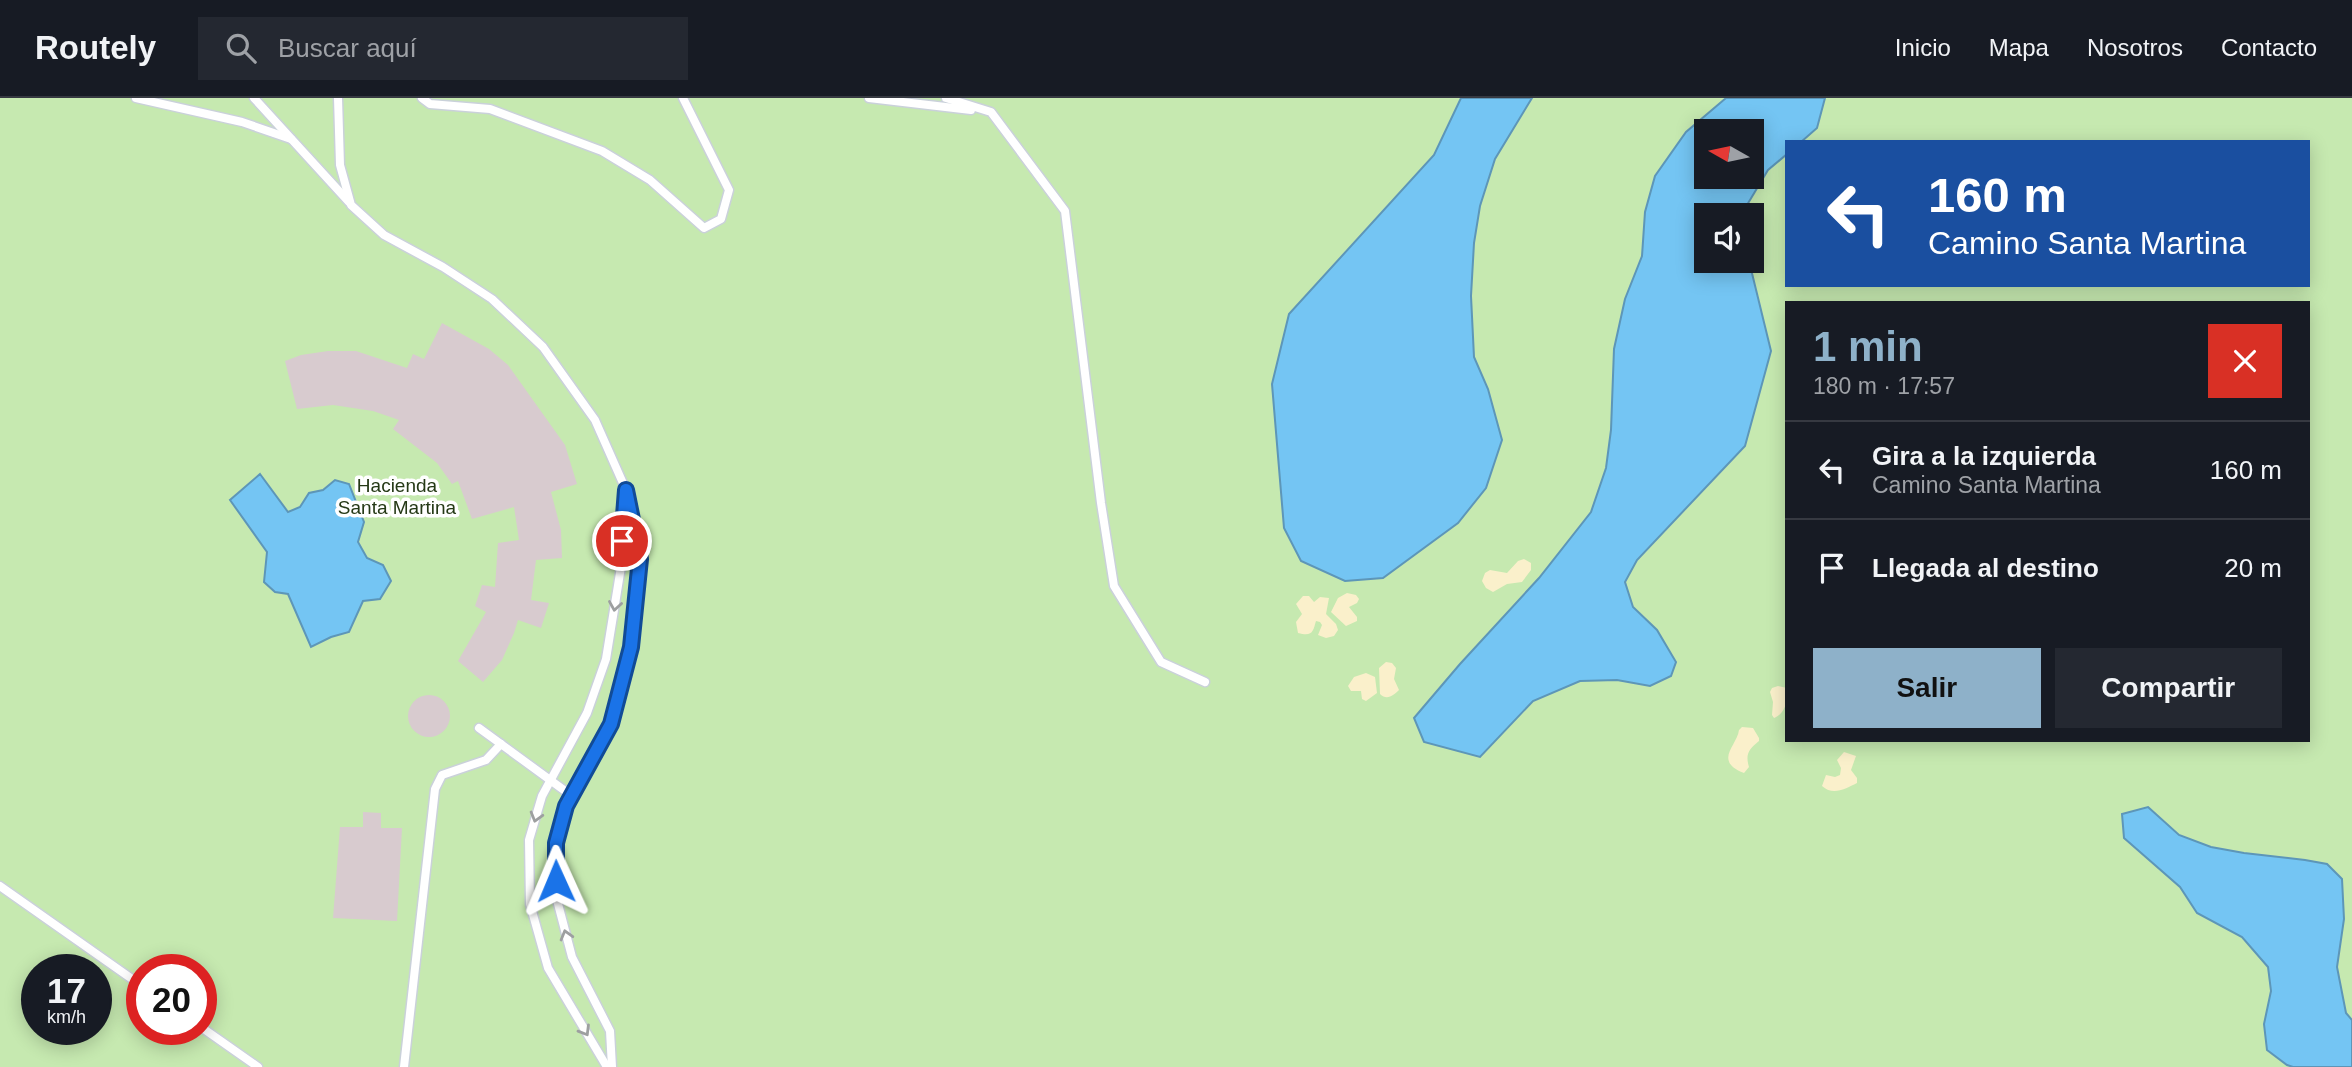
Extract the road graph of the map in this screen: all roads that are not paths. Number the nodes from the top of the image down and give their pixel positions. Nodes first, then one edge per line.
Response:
1 (136, 98) edge
2 (254, 98) edge
3 (338, 98) edge
4 (422, 98) edge
5 (683, 98) edge
6 (869, 98) edge
7 (946, 98) edge
8 (991, 112) junction
9 (292, 139) junction
10 (351, 205) junction
11 (626, 490) junction
12 (1205, 682) dead end
13 (479, 728) dead end
14 (501, 744) junction
15 (550, 780) junction
16 (572, 796) junction
17 (0, 886) edge
18 (126, 975) edge
19 (217, 1038) edge
20 (258, 1067) edge
21 (404, 1067) edge
22 (607, 1067) edge
23 (612, 1067) edge

1 - 9 lane
2 - 9 lane
3 - 10 lane
4 - 5 lane
6 - 8 lane
7 - 8 lane
8 - 12 lane
9 - 10 lane
10 - 11 lane
11 -> 15 lane
11 - 16 lane
13 - 14 lane
14 - 15 lane
14 - 21 lane
15 - 16 lane
15 -> 22 lane
23 -> 16 lane
17 - 18 lane
19 - 20 lane

